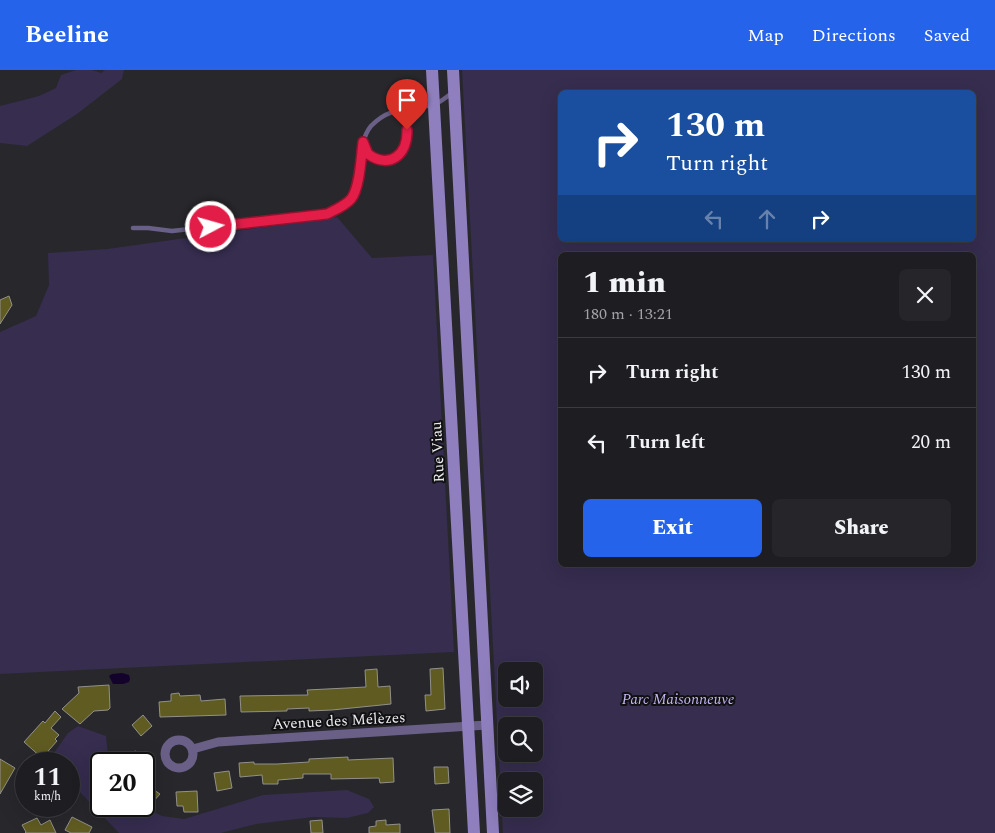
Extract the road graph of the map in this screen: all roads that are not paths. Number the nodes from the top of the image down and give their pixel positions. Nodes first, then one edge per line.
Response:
1 (432, 70) edge
2 (453, 70) edge
3 (454, 92) junction
4 (434, 105) junction
5 (408, 107) junction
6 (363, 142) junction
7 (134, 228) dead end
8 (487, 725) junction
9 (468, 726) junction
10 (192, 749) dead end
11 (474, 833) edge
12 (493, 833) edge

1 - 4 main road, Rue Viau
2 - 3 main road
3 - 4 lane
3 - 8 main road
4 - 5 lane
4 - 9 main road, Rue Viau
5 - 6 lane
5 - 6 lane
6 - 7 lane
8 - 9 street, Avenue des Mélèzes
8 - 12 main road
9 - 10 street, Avenue des Mélèzes
9 - 11 main road, Rue Viau

